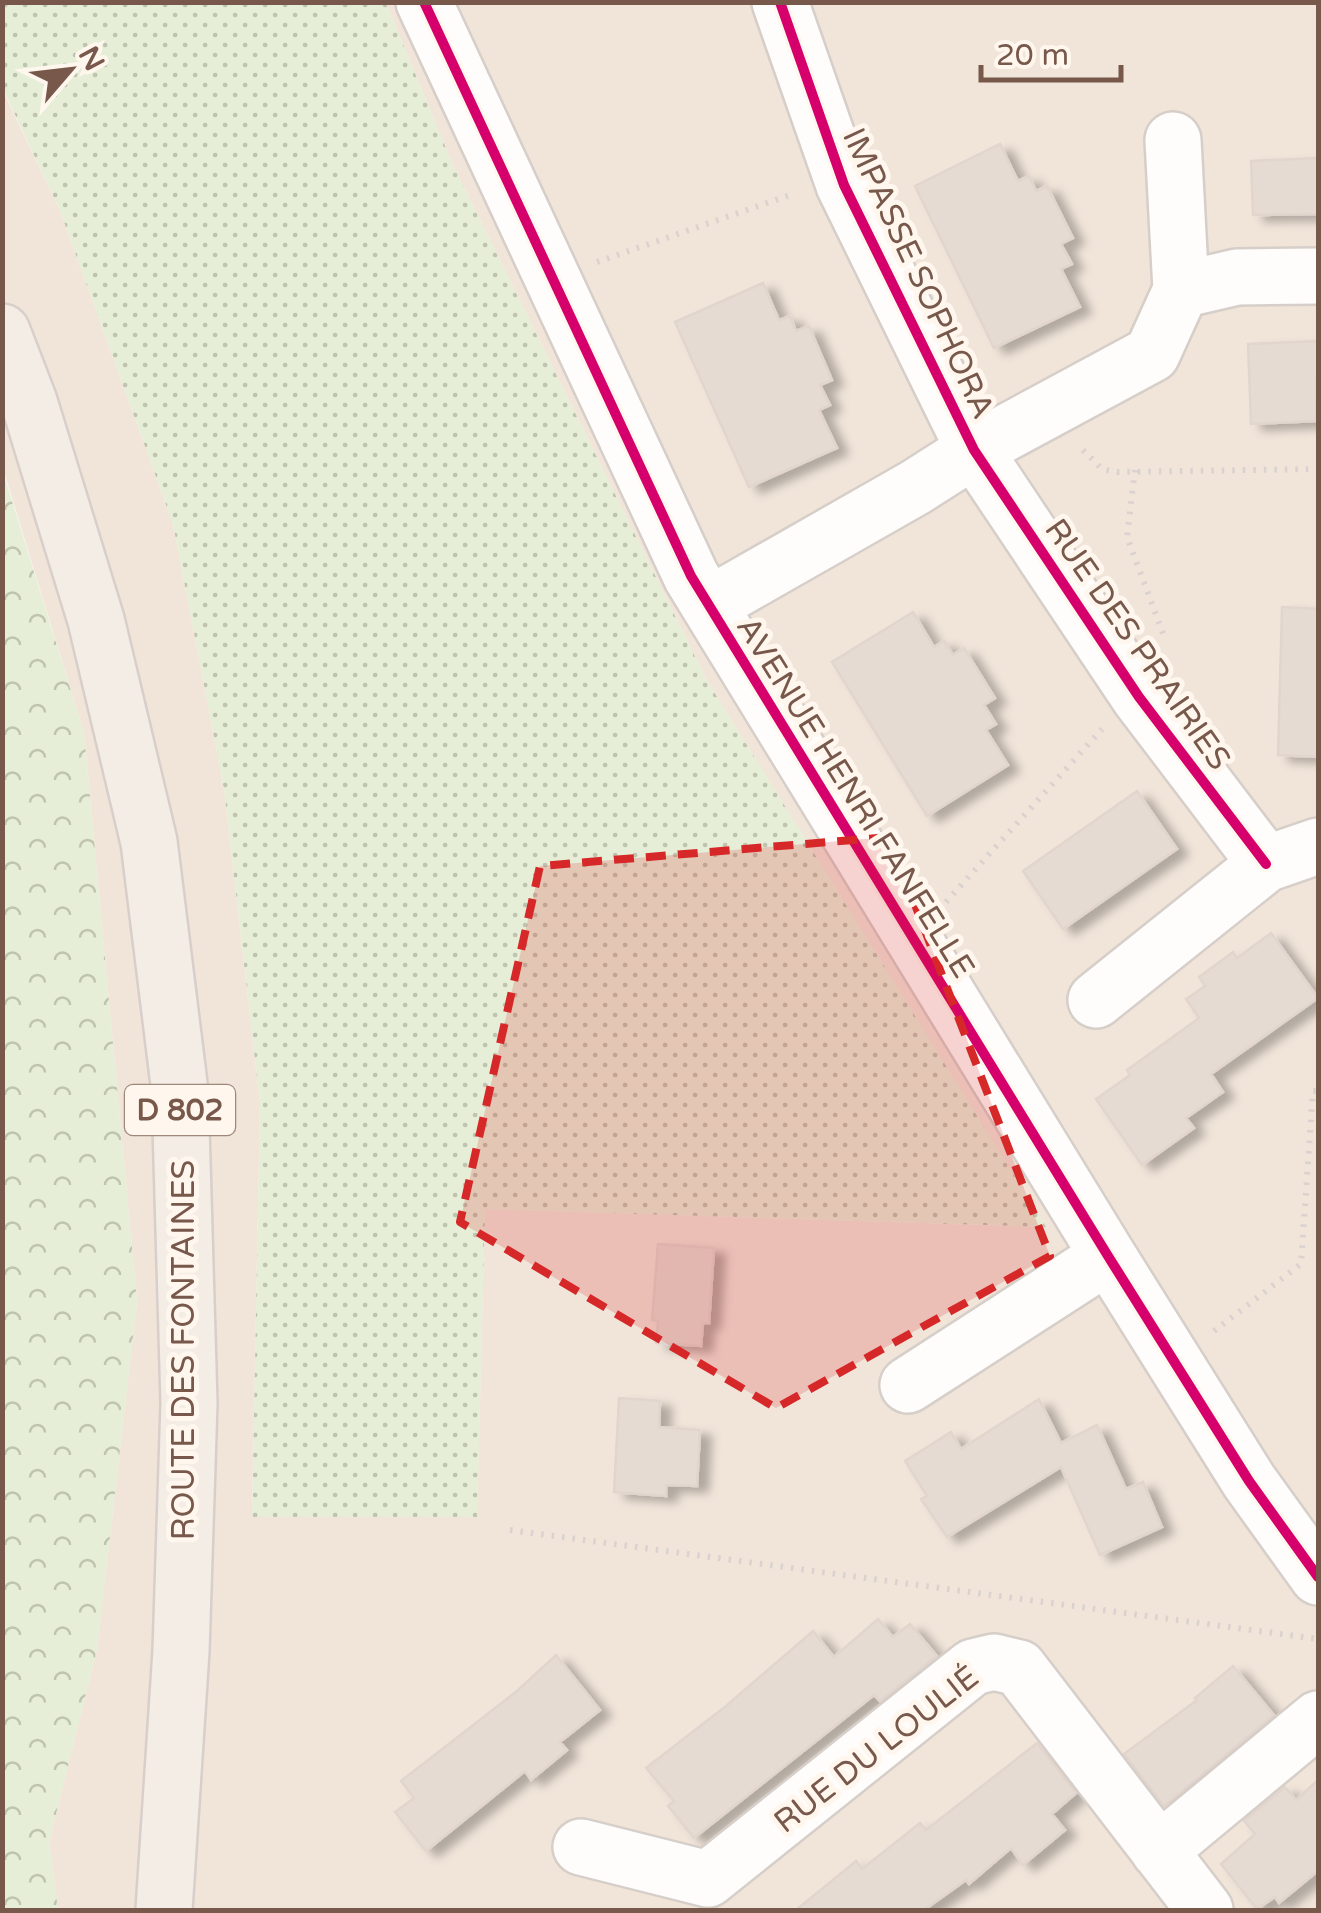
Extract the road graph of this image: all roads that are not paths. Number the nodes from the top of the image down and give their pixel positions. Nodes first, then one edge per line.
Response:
1 (424, 2) edge
2 (780, 2) edge
3 (1174, 140) dead end
4 (1318, 276) edge
5 (1181, 290) junction
6 (2, 332) edge
7 (974, 450) junction
8 (709, 605) junction
9 (1318, 846) edge
10 (1266, 864) junction
11 (1096, 1000) dead end
12 (1108, 1256) junction
13 (908, 1384) dead end
14 (1318, 1577) edge
15 (1318, 1718) edge
16 (581, 1847) dead end
17 (1159, 1851) junction
18 (164, 1910) edge
19 (1205, 1910) edge

1 - 8 street, AVENUE HENRI FANFELLE
2 - 7 street, IMPASSE SOPHORA
3 - 5 street
4 - 5 street
5 - 7 street
6 - 18 main road, ROUTE DES FONTAINES / D 802
7 - 8 street
7 - 10 street, RUE DES PRAIRIES
8 - 12 street, AVENUE HENRI FANFELLE
9 - 10 street
10 - 11 street
12 - 13 street
12 - 14 street, AVENUE HENRI FANFELLE
15 - 17 street
16 - 17 street, RUE DU LOULIÉ
17 - 19 street, RUE DU LOULIÉ

